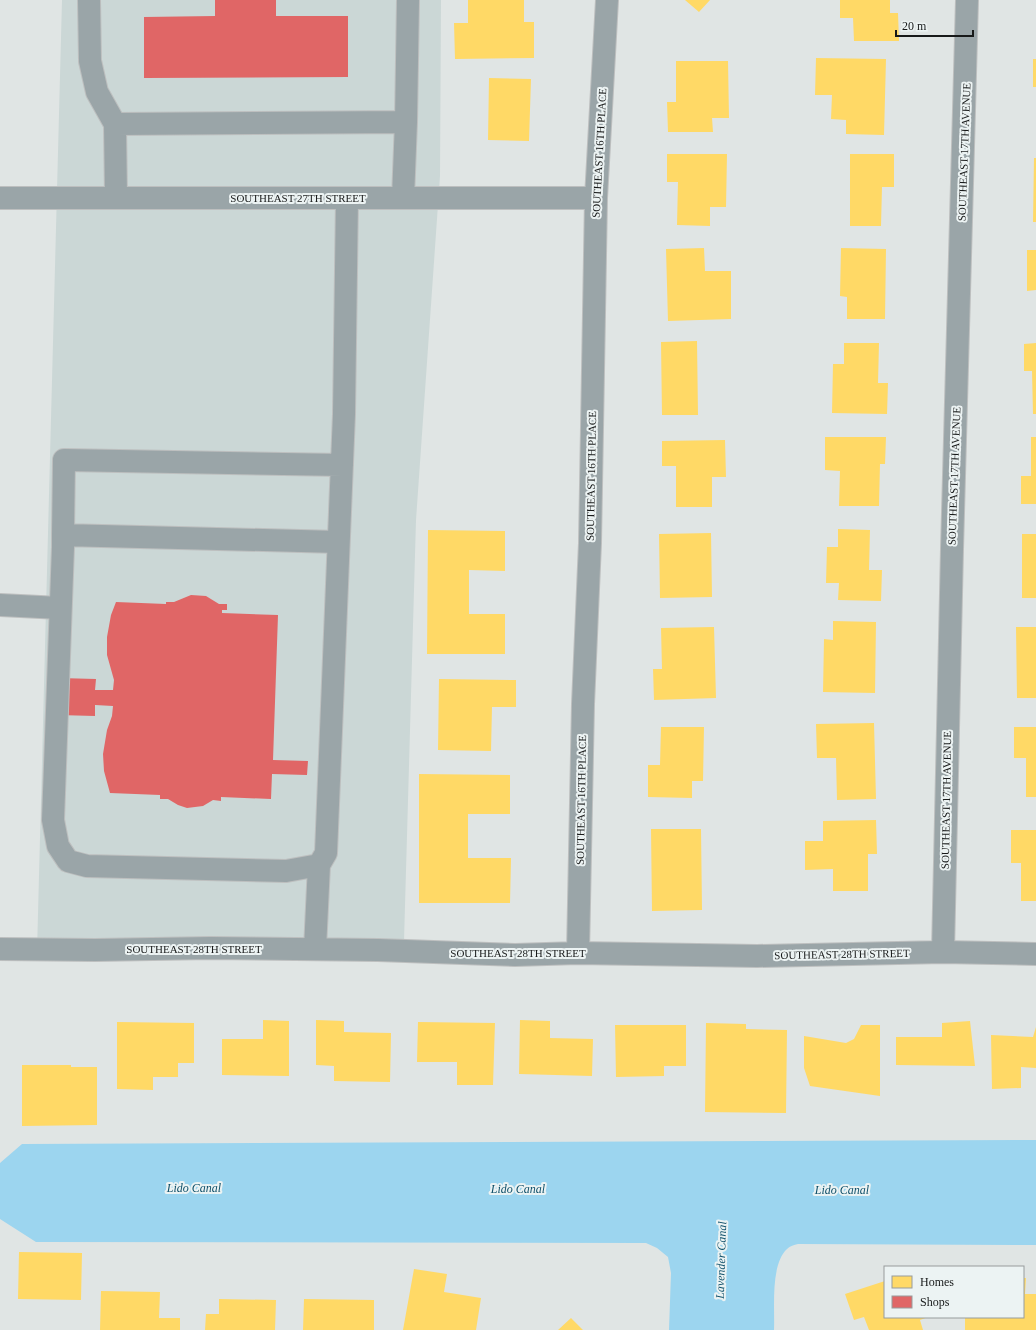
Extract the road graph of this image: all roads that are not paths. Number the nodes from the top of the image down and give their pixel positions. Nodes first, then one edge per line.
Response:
1 (89, 0) edge
2 (408, 0) edge
3 (607, 0) edge
4 (967, 0) edge
5 (406, 122) junction
6 (115, 124) junction
7 (0, 198) edge
8 (116, 198) junction
9 (347, 198) junction
10 (403, 198) junction
11 (596, 198) junction
12 (342, 465) junction
13 (63, 535) junction
14 (338, 542) junction
15 (0, 605) edge
16 (60, 608) junction
17 (319, 865) junction
18 (0, 949) edge
19 (315, 949) junction
20 (943, 952) junction
21 (578, 953) junction
22 (1036, 954) edge

1 - 6 street
2 - 5 street
3 - 11 street, SOUTHEAST 16TH PLACE
4 - 20 street, SOUTHEAST 17TH AVENUE
5 - 6 street
5 - 10 street
6 - 8 street
7 - 8 street, SOUTHEAST 27TH STREET
8 - 9 street, SOUTHEAST 27TH STREET
9 - 10 street, SOUTHEAST 27TH STREET
9 - 12 street
10 - 11 street, SOUTHEAST 27TH STREET
11 - 21 street, SOUTHEAST 16TH PLACE
12 - 13 street
12 - 14 street
13 - 14 street
13 - 16 street
14 - 17 street
15 - 16 street
16 - 17 street
17 - 19 street
18 - 19 street, SOUTHEAST 28TH STREET
19 - 21 street, SOUTHEAST 28TH STREET
20 - 21 street, SOUTHEAST 28TH STREET
20 - 22 street, SOUTHEAST 28TH STREET

